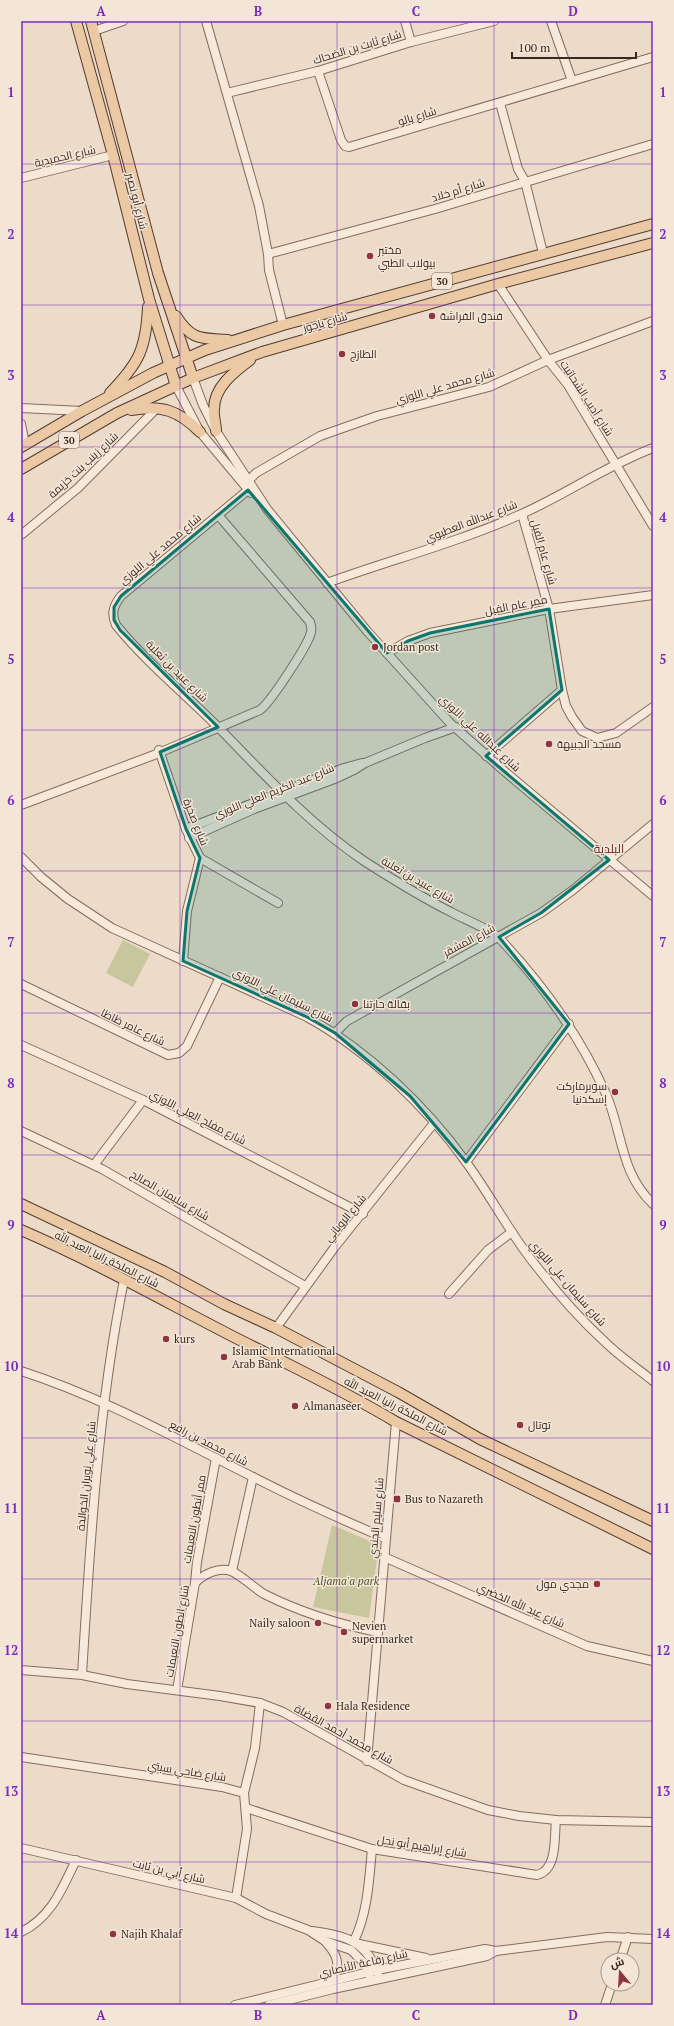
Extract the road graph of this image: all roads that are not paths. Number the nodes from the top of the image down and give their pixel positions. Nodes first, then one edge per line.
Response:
1 (76, 21) edge
2 (123, 21) edge
3 (206, 21) edge
4 (405, 21) edge
5 (494, 21) edge
6 (551, 21) edge
7 (93, 26) edge
8 (411, 42) junction
9 (653, 57) edge
10 (318, 71) junction
11 (572, 81) junction
12 (227, 93) junction
13 (500, 103) junction
14 (653, 144) edge
15 (113, 155) junction
16 (21, 178) edge
17 (525, 181) junction
18 (653, 224) edge
19 (653, 243) edge
20 (543, 252) junction
21 (268, 254) junction
22 (498, 284) junction
23 (149, 299) junction
24 (167, 304) junction
25 (653, 321) edge
26 (283, 325) junction
27 (232, 341) junction
28 (262, 352) junction
29 (186, 358) junction
30 (548, 360) junction
31 (169, 365) junction
32 (193, 378) junction
33 (176, 386) junction
34 (104, 399) junction
35 (21, 408) edge
36 (157, 408) junction
37 (82, 411) junction
38 (117, 413) junction
39 (21, 424) edge
40 (216, 431) junction
41 (200, 432) junction
42 (23, 446) edge
43 (653, 448) edge
44 (616, 463) junction
45 (21, 469) edge
46 (249, 480) junction
47 (248, 490) junction
48 (266, 509) junction
49 (522, 514) junction
50 (218, 515) junction
51 (653, 526) edge
52 (21, 535) edge
53 (327, 583) junction
54 (653, 595) edge
55 (549, 609) junction
56 (113, 614) joint
57 (387, 653) junction
58 (562, 690) junction
59 (653, 707) edge
60 (218, 727) junction
61 (456, 727) junction
62 (162, 750) junction
63 (486, 756) junction
64 (365, 763) junction
65 (77, 782) junction
66 (280, 792) junction
67 (286, 798) junction
68 (21, 802) edge
69 (21, 805) edge
70 (653, 824) edge
71 (186, 829) junction
72 (189, 838) junction
73 (21, 857) edge
74 (200, 858) junction
75 (609, 860) junction
76 (653, 896) edge
77 (278, 903) dead end
78 (499, 937) junction
79 (183, 961) junction
80 (220, 977) junction
81 (21, 984) edge
82 (569, 1024) junction
83 (335, 1033) junction
84 (21, 1045) edge
85 (143, 1100) junction
86 (434, 1123) junction
87 (21, 1131) edge
88 (466, 1162) junction
89 (94, 1166) junction
90 (21, 1204) edge
91 (653, 1204) edge
92 (363, 1214) junction
93 (21, 1230) edge
94 (512, 1232) junction
95 (124, 1280) junction
96 (305, 1286) junction
97 (449, 1294) dead end
98 (276, 1328) junction
99 (21, 1371) edge
100 (653, 1381) edge
101 (105, 1405) junction
102 (396, 1422) junction
103 (216, 1458) junction
104 (253, 1477) junction
105 (653, 1521) edge
106 (385, 1538) junction
107 (653, 1549) edge
108 (384, 1557) junction
109 (232, 1571) junction
110 (195, 1583) junction
111 (378, 1632) junction
112 (653, 1660) edge
113 (21, 1670) edge
114 (82, 1675) junction
115 (177, 1690) junction
116 (260, 1703) junction
117 (21, 1757) edge
118 (367, 1761) junction
119 (244, 1793) junction
120 (246, 1808) junction
121 (556, 1820) junction
122 (653, 1822) edge
123 (21, 1848) edge
124 (372, 1849) junction
125 (76, 1860) junction
126 (236, 1898) junction
127 (308, 1930) junction
128 (21, 1932) edge
129 (628, 1937) junction
130 (653, 1939) edge
131 (325, 1941) junction
132 (357, 1943) junction
133 (496, 1951) junction
134 (623, 1952) edge
135 (430, 1959) junction
136 (373, 1971) junction
137 (333, 1980) junction
138 (375, 1980) junction
139 (609, 1992) edge
140 (235, 2005) edge
141 (269, 2005) edge
142 (605, 2005) edge

1 - 15 main road, شارع أبو نصير
2 - 7 street
3 - 12 street
4 - 8 street
5 - 8 street, شارع ثابت بن الضحاك
6 - 11 street
7 - 24 main road, شارع أبو نصير
8 - 10 street, شارع ثابت بن الضحاك
9 - 11 street, شارع يالو
10 - 12 street, شارع ثابت بن الضحاك
10 - 13 street, شارع يالو
11 - 13 street, شارع يالو
12 - 21 street
13 - 17 street
14 - 17 street, شارع أم خلاد
15 - 16 street, شارع الحميدية
15 - 23 main road, شارع أبو نصير
17 - 20 street
17 - 21 street, شارع أم خلاد
18 - 20 main road, شارع ياجوز / 30
19 - 22 main road, شارع ياجوز / 30
20 - 26 main road, شارع ياجوز / 30
21 - 26 street
22 - 28 main road, شارع ياجوز / 30
22 - 30 street, شارع أديب الشحاتيت
23 - 31 main road, شارع أبو نصير
23 - 34 main road
24 - 27 main road
24 - 29 main road, شارع أبو نصير
25 - 30 street, شارع محمد علي اللوزي
26 - 27 main road, شارع ياجوز / 30
27 - 29 main road, شارع ياجوز / 30
28 - 32 main road, شارع ياجوز / 30
28 - 40 main road
29 - 31 main road, شارع ياجوز / 30
29 - 32 main road, شارع أبو نصير
30 - 44 street, شارع أديب الشحاتيت
30 - 46 street, شارع محمد علي اللوزي
31 - 33 main road, شارع أبو نصير
31 - 34 main road, شارع ياجوز / 30
32 - 33 main road, شارع ياجوز / 30
32 - 40 street, شارع عبدالله علي اللوزي
33 - 38 main road, شارع ياجوز / 30
33 - 41 street, شارع عبدالله علي اللوزي
34 - 37 main road, شارع ياجوز / 30
35 - 37 street
36 - 38 main road
36 - 41 main road
36 - 52 street, شارع زينب بنت خزيمة
37 - 42 main road, شارع ياجوز / 30
38 - 45 main road, شارع ياجوز / 30
39 - 42 street
40 - 46 street, شارع عبدالله علي اللوزي
41 - 47 street, شارع عبدالله علي اللوزي
43 - 44 street, شارع عبدالله العطيوي
44 - 49 street, شارع عبدالله العطيوي
44 - 51 street, شارع أديب الشحاتيت
46 - 48 street, شارع عبدالله علي اللوزي
47 - 48 street, شارع عبدالله علي اللوزي
47 - 50 street, شارع محمد علي اللوزي
48 - 53 street, شارع عبدالله علي اللوزي
49 - 53 street, شارع عبدالله العطيوي
49 - 55 street, شارع عام الفيل
50 - 56 street, شارع محمد علي اللوزي
50 - 60 street
53 - 57 street, شارع عبدالله علي اللوزي
54 - 55 street, ممر عام الفيل
55 - 57 street, ممر عام الفيل
55 - 58 street, شارع عام الفيل
56 - 60 street, شارع عبيد بن ثعلبة
57 - 61 street, شارع عبدالله علي اللوزي
58 - 59 street, شارع عام الفيل
58 - 63 street
60 - 62 street
60 - 66 street, شارع عبيد بن ثعلبة
61 - 63 street, شارع عبدالله علي اللوزي
61 - 64 street, شارع عبد الكريم العلي اللوزي
62 - 65 street
62 - 71 street, شارع صخرة
63 - 75 street, شارع عبدالله علي اللوزي
64 - 66 street, شارع عبد الكريم العلي اللوزي
64 - 67 street, شارع عبد الكريم العلي اللوزي
65 - 68 street
65 - 69 street
66 - 67 street, شارع عبيد بن ثعلبة
66 - 71 street, شارع عبد الكريم العلي اللوزي
67 - 72 street, شارع عبد الكريم العلي اللوزي
67 - 78 street, شارع عبيد بن ثعلبة
70 - 75 street, شارع المشقر
71 - 72 street, شارع صخرة
72 - 74 street, شارع صخرة
73 - 79 street, شارع سليمان علي اللوزي
74 - 77 street, شارع صخرة
74 - 79 street
75 - 76 street, شارع عبدالله علي اللوزي
75 - 78 street, شارع المشقر
78 - 82 street, شارع عبيد بن ثعلبة
78 - 83 street, شارع المشقر
79 - 80 street, شارع سليمان علي اللوزي
80 - 81 street, شارع عامر ظاظا
80 - 83 street, شارع سليمان علي اللوزي
82 - 88 street
82 - 91 street, شارع عبيد بن ثعلبة
83 - 86 street, شارع سليمان علي اللوزي
84 - 85 street, شارع مفلح العلي اللوزي
85 - 89 street
85 - 92 street, شارع مفلح العلي اللوزي
86 - 88 street, شارع سليمان علي اللوزي
86 - 92 street, شارع الروياني
87 - 89 street, شارع سليمان الصالح
88 - 94 street, شارع سليمان علي اللوزي
89 - 96 street, شارع سليمان الصالح
90 - 98 main road, شارع الملكة رانيا العبد الله
92 - 96 street, شارع الروياني
93 - 95 main road, شارع الملكة رانيا العبد الله
94 - 97 street
94 - 100 street, شارع سليمان علي اللوزي
95 - 101 street, شارع علي نويران الخوالدة
95 - 102 main road, شارع الملكة رانيا العبد الله
96 - 98 street, شارع الروياني
98 - 105 main road, شارع الملكة رانيا العبد الله
99 - 101 street, شارع محمد بن رافع
101 - 103 street, شارع محمد بن رافع
101 - 114 street, شارع علي نويران الخوالدة
102 - 106 street, شارع سليم الجندي
102 - 107 main road, شارع الملكة رانيا العبد الله
103 - 104 street, شارع محمد بن رافع
103 - 110 street, ممر أنطون النعيمات
104 - 106 street, شارع محمد بن رافع
104 - 109 street
106 - 108 street, شارع سليم الجندي
108 - 111 street, شارع سليم الجندي
108 - 112 street, شارع عبد الله الخضري
109 - 110 street, شارع انطون النعيمات
109 - 111 street
110 - 115 street, شارع انطون النعيمات
111 - 118 street, شارع سليم الجندي
113 - 114 street, شارع محمد أحمد القضاة
114 - 115 street, شارع محمد أحمد القضاة
115 - 116 street, شارع محمد أحمد القضاة
116 - 118 street, شارع محمد أحمد القضاة
116 - 119 street
117 - 119 street, شارع ضاحي سبتي
118 - 121 street, شارع محمد أحمد القضاة
119 - 120 street
120 - 124 street, شارع إبراهيم أبو نحل
120 - 126 street
121 - 122 street, شارع محمد أحمد القضاة
121 - 124 street, شارع إبراهيم أبو نحل
123 - 125 street, شارع أبي بن ثابت
124 - 132 street
125 - 126 street, شارع أبي بن ثابت
125 - 128 street
126 - 127 street, شارع أبي بن ثابت
127 - 131 street, شارع أبي بن ثابت
127 - 132 street, شارع أبي بن ثابت
129 - 130 street, شارع رفاعة الأنصاري
129 - 133 street, شارع رفاعة الأنصاري
129 - 134 street
131 - 136 street, شارع أبي بن ثابت
131 - 137 street
132 - 135 street
132 - 136 street, شارع أبي بن ثابت
133 - 135 street, شارع رفاعة الأنصاري
133 - 138 street, شارع رفاعة الأنصاري
135 - 136 street, شارع رفاعة الأنصاري
136 - 137 street, شارع رفاعة الأنصاري
136 - 138 street, شارع أبي بن ثابت
137 - 140 street, شارع رفاعة الأنصاري
138 - 141 street, شارع رفاعة الأنصاري
139 - 142 street

